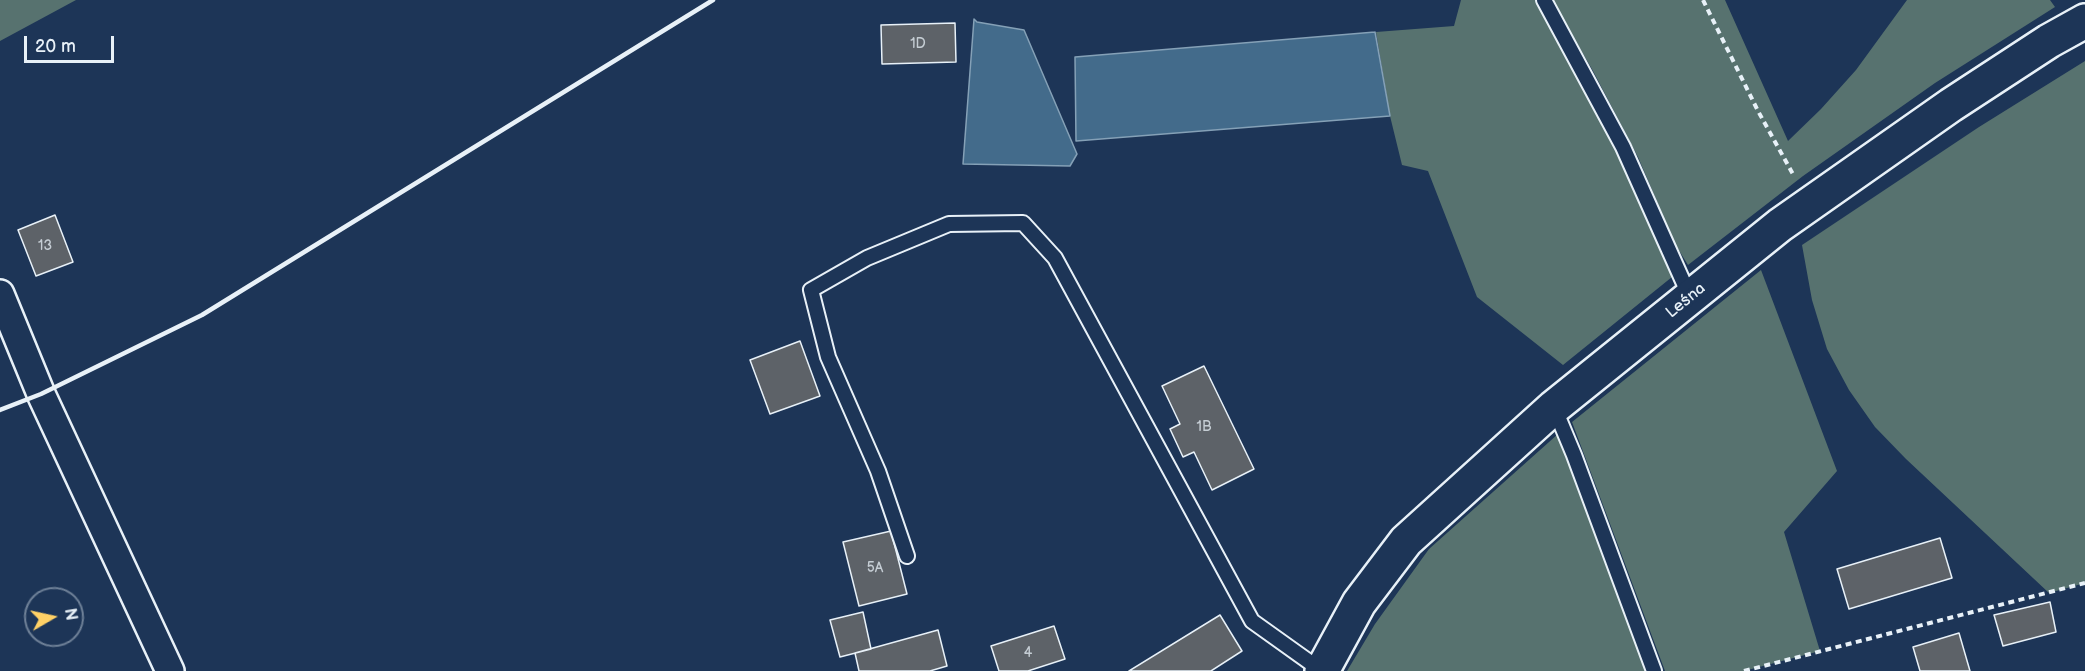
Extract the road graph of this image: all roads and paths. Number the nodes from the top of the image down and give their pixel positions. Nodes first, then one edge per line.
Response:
1 (1544, 0) edge
2 (1702, 0) edge
3 (2085, 21) edge
4 (1795, 177) dead end
5 (0, 294) edge
6 (1690, 297) junction
7 (1554, 407) junction
8 (907, 556) dead end
9 (2085, 583) edge
10 (170, 671) edge
11 (1322, 671) edge
12 (1654, 671) edge
13 (1744, 671) edge

1 - 6 lane
2 - 4 path
3 - 6 main road, Leśna
5 - 10 street
6 - 7 main road, Leśna
7 - 11 main road, Leśna
7 - 12 lane
8 - 11 lane
9 - 13 path

